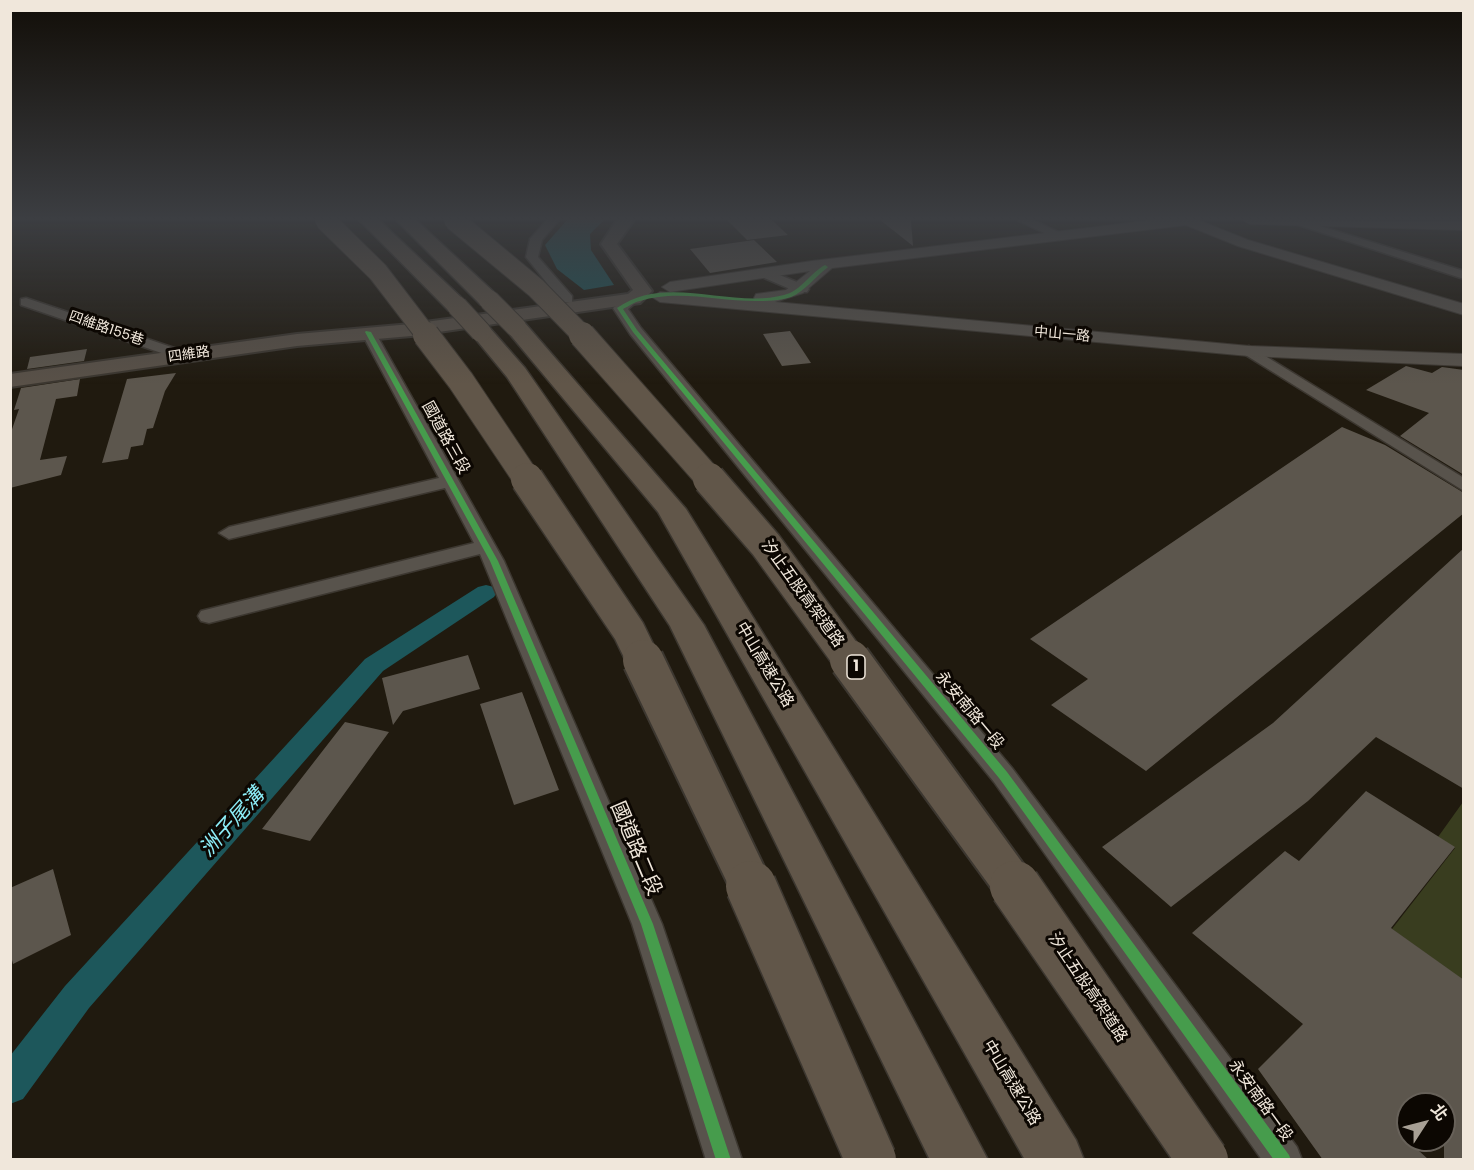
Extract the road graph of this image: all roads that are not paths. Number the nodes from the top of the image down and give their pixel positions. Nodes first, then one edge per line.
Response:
1 (380, 275) edge
2 (435, 275) edge
3 (451, 275) edge
4 (520, 275) edge
5 (547, 275) edge
6 (630, 275) edge
7 (759, 275) edge
8 (770, 275) edge
9 (813, 275) edge
10 (1347, 275) edge
11 (802, 289) junction
12 (645, 296) junction
13 (567, 299) junction
14 (26, 302) dead end
15 (1464, 310) edge
16 (486, 316) junction
17 (368, 332) junction
18 (1249, 351) junction
19 (1464, 354) edge
20 (184, 356) junction
21 (1464, 360) edge
22 (10, 381) edge
23 (452, 481) junction
24 (1464, 486) edge
25 (228, 533) dead end
26 (490, 554) junction
27 (209, 616) dead end
28 (724, 1160) edge
29 (871, 1160) edge
30 (960, 1160) edge
31 (1056, 1160) edge
32 (1203, 1160) edge
33 (1284, 1160) edge

1 - 29 highway, bridge
2 - 16 highway, 中山高速公路
3 - 16 highway, 中山高速公路
4 - 32 highway, 汐止五股高架道路 / 1, bridge
5 - 13 street
6 - 12 main road
7 - 12 street
8 - 11 street
9 - 11 street
10 - 15 street
11 - 12 street
11 - 19 street, 中山一路
12 - 13 main road, 四維路
12 - 17 main road, 四維路
12 - 18 street, 中山一路
12 - 33 street, 永安南路一段
13 - 17 main road, 四維路
14 - 20 street, 四維路155巷
16 - 30 highway, 中山高速公路
16 - 31 highway, 中山高速公路
17 - 20 main road, 四維路
17 - 23 street, 國道路三段
18 - 21 street, 中山一路
18 - 24 street
20 - 22 main road, 四維路
23 - 25 street
23 - 26 street, 國道路三段
26 - 27 street
26 - 28 street, 國道路二段

